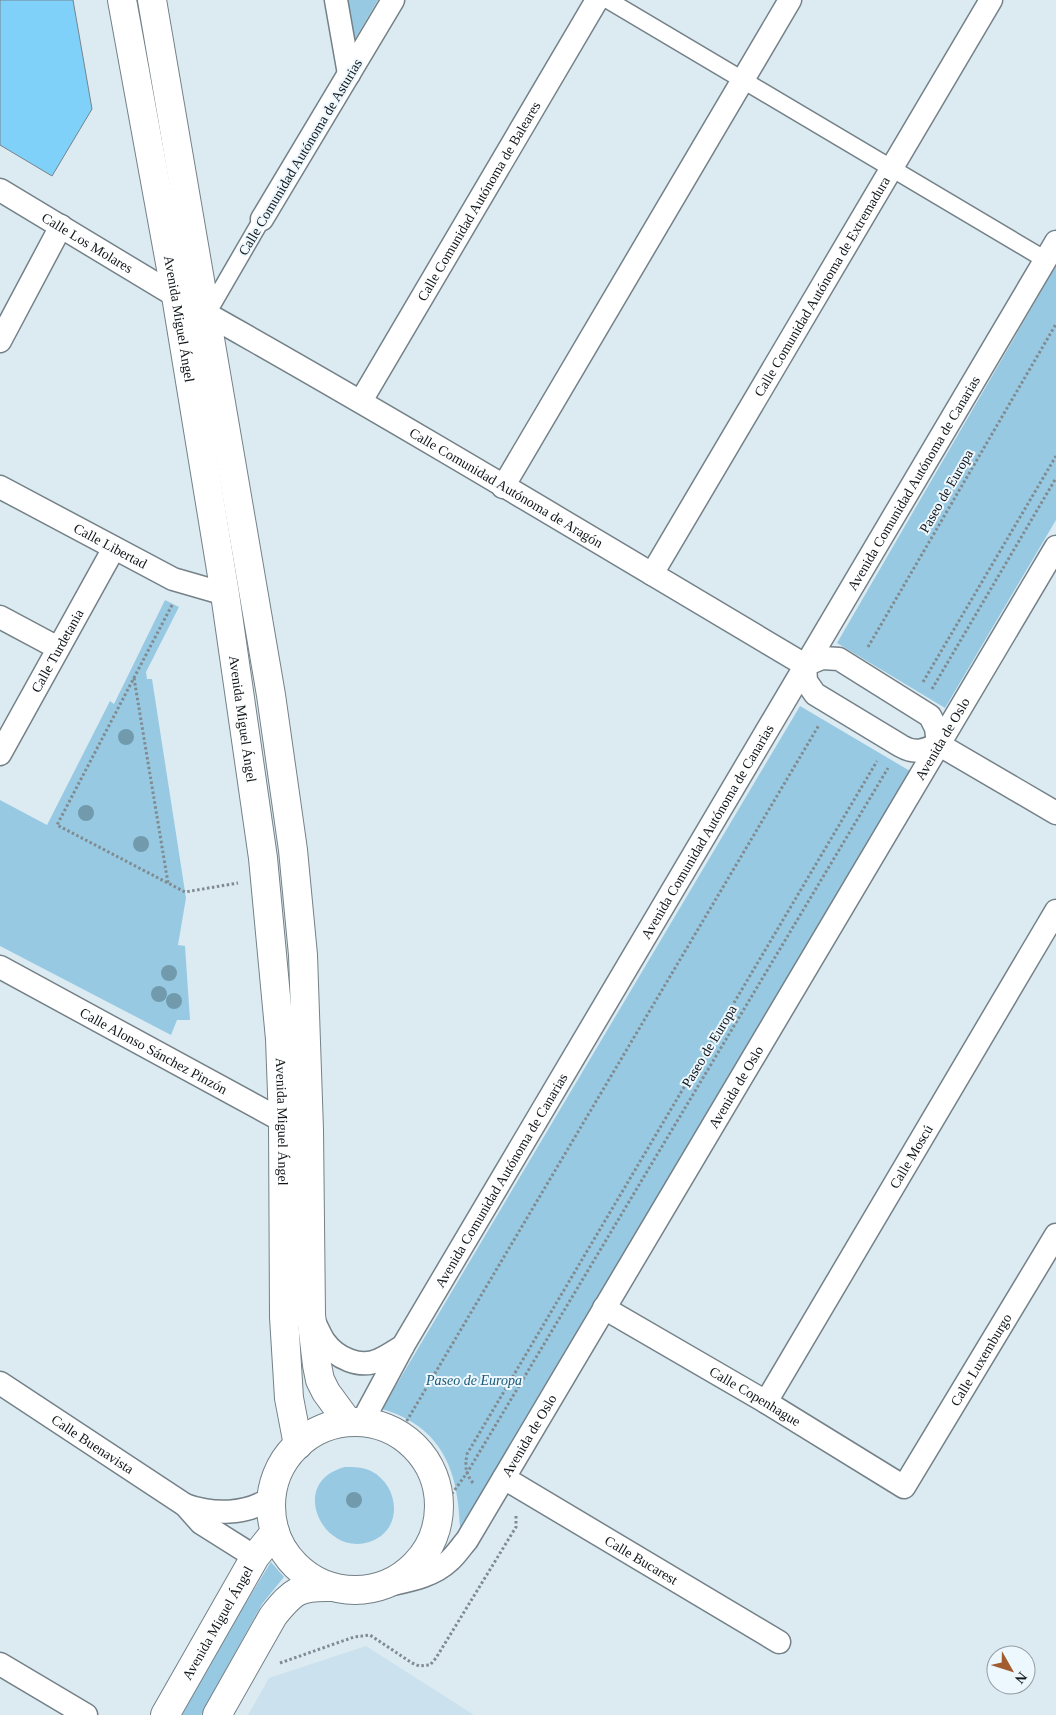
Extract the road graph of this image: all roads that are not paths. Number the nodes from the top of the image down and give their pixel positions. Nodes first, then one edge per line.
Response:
1 (122, 0) edge
2 (152, 0) edge
3 (336, 0) edge
4 (393, 0) edge
5 (597, 0) edge
6 (608, 0) edge
7 (790, 0) edge
8 (991, 0) edge
9 (349, 74) junction
10 (743, 79) junction
11 (892, 169) junction
12 (0, 190) edge
13 (262, 219) joint
14 (61, 226) junction
15 (1051, 251) edge
16 (176, 296) junction
17 (206, 314) junction
18 (0, 341) edge
19 (361, 401) junction
20 (0, 487) edge
21 (503, 487) junction
22 (1056, 546) edge
23 (114, 548) junction
24 (652, 574) junction
25 (225, 594) junction
26 (0, 617) edge
27 (58, 648) junction
28 (805, 665) junction
29 (938, 744) junction
30 (0, 754) edge
31 (1056, 813) edge
32 (1056, 910) edge
33 (0, 967) edge
34 (283, 1122) junction
35 (309, 1130) junction
36 (1056, 1235) edge
37 (604, 1308) junction
38 (311, 1315) junction
39 (403, 1346) junction
40 (0, 1383) edge
41 (766, 1402) junction
42 (355, 1422) junction
43 (298, 1445) junction
44 (504, 1478) junction
45 (904, 1487) joint
46 (272, 1498) junction
47 (185, 1505) junction
48 (276, 1532) junction
49 (255, 1557) junction
50 (331, 1587) junction
51 (380, 1587) junction
52 (779, 1642) dead end
53 (0, 1664) edge
54 (86, 1715) edge
55 (165, 1715) edge
56 (217, 1715) edge

1 - 16 street, Avenida Miguel Ángel
2 - 17 street, Avenida Miguel Ángel
3 - 9 street
4 - 9 street, Calle Comunidad Autónoma de Asturias
5 - 19 street, Calle Comunidad Autónoma de Baleares
6 - 10 street
7 - 10 street
8 - 11 street, Calle Comunidad Autónoma de Extremadura
9 - 13 street, Calle Comunidad Autónoma de Asturias
10 - 11 street
10 - 21 street
11 - 15 street
11 - 24 street, Calle Comunidad Autónoma de Extremadura
12 - 14 street, Calle Los Molares
13 - 17 street, Calle Comunidad Autónoma de Asturias
14 - 16 street, Calle Los Molares
14 - 18 street
15 - 28 street, Avenida Comunidad Autónoma de Canarias
16 - 25 street, Avenida Miguel Ángel
17 - 19 street, Calle Comunidad Autónoma de Aragón
17 - 35 street, Avenida Miguel Ángel
19 - 21 street, Calle Comunidad Autónoma de Aragón
20 - 23 street, Calle Libertad
21 - 24 street, Calle Comunidad Autónoma de Aragón
22 - 29 street, Avenida de Oslo
23 - 25 street, Calle Libertad
23 - 27 street, Calle Turdetania
24 - 28 street, Calle Comunidad Autónoma de Aragón
25 - 34 street, Avenida Miguel Ángel
26 - 27 street
27 - 30 street, Calle Turdetania
28 - 29 street
28 - 29 street
28 - 39 street, Avenida Comunidad Autónoma de Canarias
29 - 31 street
29 - 37 street, Avenida de Oslo
32 - 41 street, Calle Moscú
33 - 34 street, Calle Alonso Sánchez Pinzón
34 - 35 street, Calle Alonso Sánchez Pinzón
34 - 43 street, Avenida Miguel Ángel
35 - 38 street, Avenida Miguel Ángel
36 - 45 street, Calle Luxemburgo
37 - 41 street, Calle Copenhague
37 - 44 street, Avenida de Oslo
38 - 39 street
38 - 42 street, Avenida Miguel Ángel
39 - 42 street, Avenida Comunidad Autónoma de Canarias
40 - 47 street, Calle Buenavista
41 - 45 street, Calle Copenhague
42 - 43 street
42 - 51 street
43 - 46 street
44 - 51 street, Avenida de Oslo
44 - 52 street, Calle Bucarest
46 - 47 street, Calle Buenavista
46 - 48 street
47 - 49 street, Calle Buenavista
48 - 49 street, Avenida Miguel Ángel
48 - 50 street
49 - 55 street, Avenida Miguel Ángel
50 - 51 street
50 - 56 street
53 - 54 street

